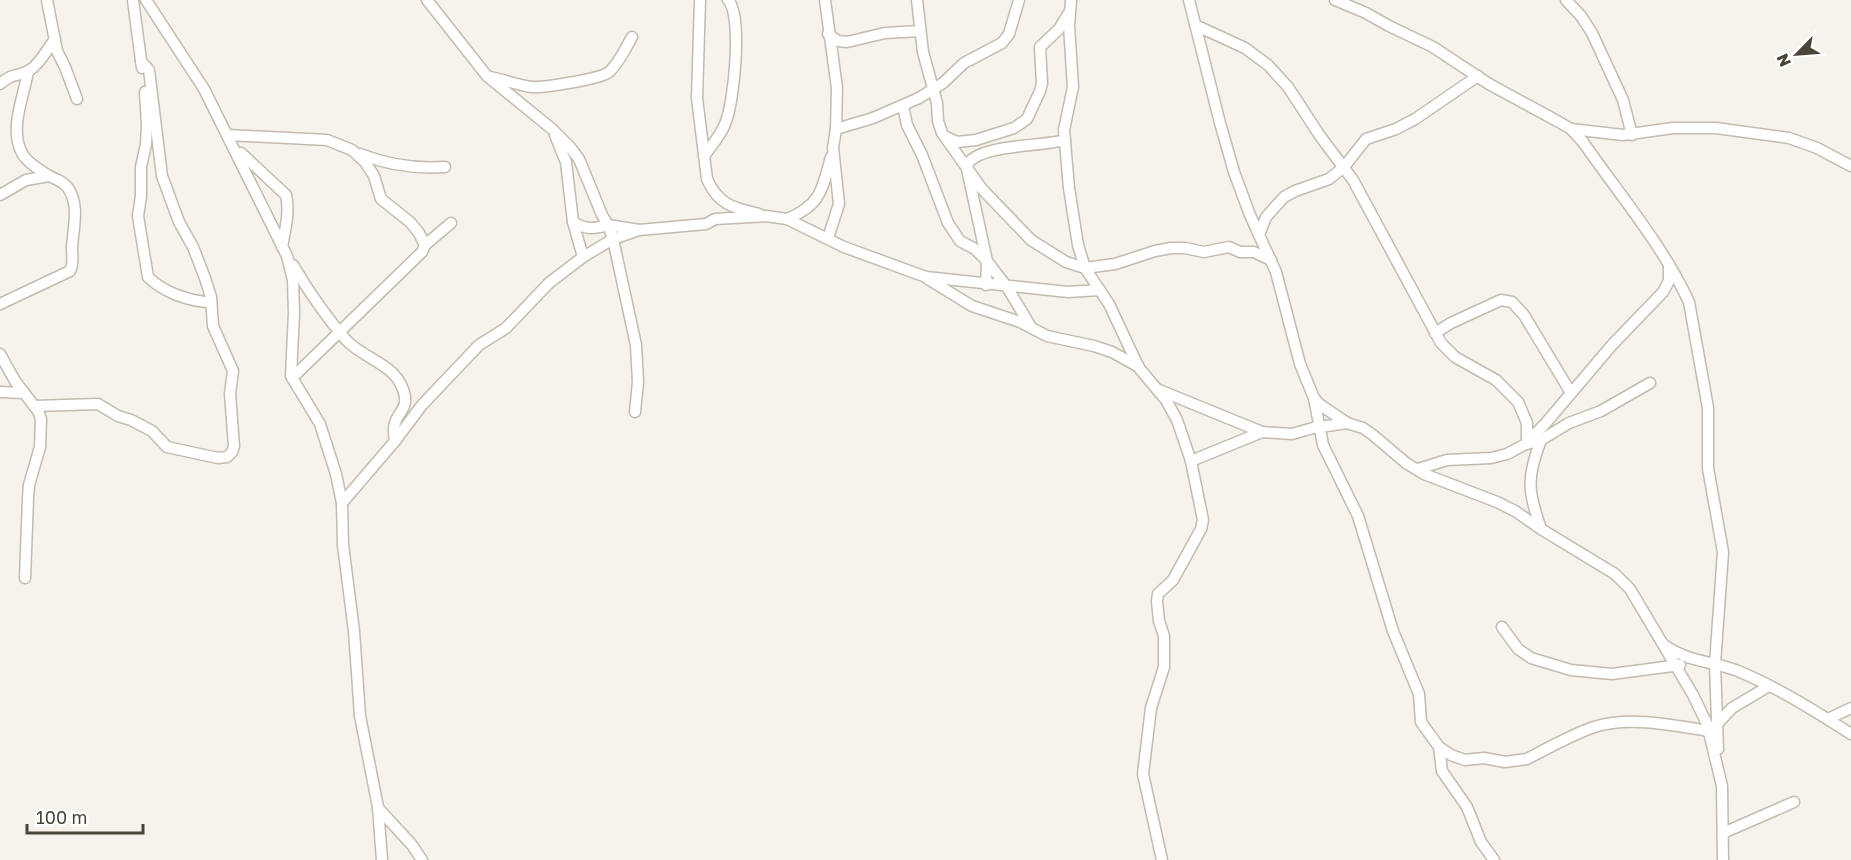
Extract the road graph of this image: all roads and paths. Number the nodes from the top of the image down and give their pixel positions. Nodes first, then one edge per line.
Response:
1 (47, 0) edge
2 (133, 0) edge
3 (146, 0) edge
4 (427, 0) edge
5 (700, 0) edge
6 (728, 0) edge
7 (825, 0) edge
8 (917, 0) edge
9 (1018, 0) edge
10 (1335, 0) edge
11 (1566, 0) edge
12 (1189, 2) edge
13 (1070, 6) edge
14 (1195, 25) junction
15 (920, 30) junction
16 (828, 34) junction
17 (632, 37) dead end
18 (54, 39) junction
19 (141, 61) junction
20 (28, 72) junction
21 (487, 76) junction
22 (1478, 76) junction
23 (0, 84) edge
24 (934, 90) junction
25 (77, 99) dead end
26 (903, 106) junction
27 (552, 129) junction
28 (836, 129) junction
29 (1571, 129) junction
30 (227, 135) junction
31 (1632, 135) junction
32 (945, 137) junction
33 (1065, 140) junction
34 (234, 147) junction
35 (833, 148) junction
36 (352, 150) junction
37 (704, 156) junction
38 (26, 158) junction
39 (1851, 166) edge
40 (445, 167) dead end
41 (1344, 167) junction
42 (967, 169) junction
43 (49, 176) junction
44 (18, 183) junction
45 (0, 195) edge
46 (766, 216) junction
47 (787, 219) junction
48 (573, 222) junction
49 (451, 223) dead end
50 (608, 225) junction
51 (639, 230) junction
52 (1259, 236) junction
53 (828, 238) junction
54 (613, 239) junction
55 (425, 245) junction
56 (285, 251) junction
57 (583, 257) junction
58 (1271, 260) junction
59 (987, 261) junction
60 (1669, 264) junction
61 (1085, 268) junction
62 (926, 277) junction
63 (986, 285) junction
64 (1007, 287) junction
65 (1100, 290) junction
66 (211, 302) junction
67 (0, 304) edge
68 (1031, 327) junction
69 (340, 331) junction
70 (1436, 333) junction
71 (0, 354) edge
72 (1139, 368) junction
73 (292, 378) junction
74 (1650, 383) dead end
75 (1158, 390) junction
76 (0, 392) edge
77 (24, 393) junction
78 (1571, 393) junction
79 (1314, 398) junction
80 (34, 406) junction
81 (635, 412) dead end
82 (1347, 423) junction
83 (1318, 427) junction
84 (1262, 432) junction
85 (1541, 440) junction
86 (395, 441) junction
87 (1526, 444) junction
88 (1191, 461) junction
89 (1418, 469) junction
90 (342, 503) junction
91 (1541, 530) junction
92 (25, 578) dead end
93 (1502, 627) dead end
94 (1661, 643) junction
95 (1694, 660) junction
96 (1716, 664) junction
97 (1676, 666) junction
98 (1769, 686) junction
99 (1851, 708) edge
100 (1828, 719) junction
101 (1718, 723) junction
102 (1709, 731) junction
103 (1851, 734) edge
104 (1439, 747) junction
105 (1718, 763) junction
106 (1794, 802) dead end
107 (378, 807) junction
108 (1723, 833) junction
109 (382, 860) edge
110 (422, 860) edge
111 (1162, 860) edge
112 (1494, 860) edge
113 (1723, 860) edge

1 - 18 street
2 - 19 street
3 - 30 street
4 - 21 street
5 - 37 street
6 - 37 street
7 - 16 street
8 - 15 street
9 - 24 street
10 - 22 street
11 - 31 street
12 - 14 street
13 - 32 street
13 - 33 street
14 - 41 street
14 - 52 street
15 - 16 street
15 - 24 street
16 - 28 street
17 - 21 street
18 - 20 street
18 - 25 street
19 - 66 street
19 - 66 street
20 - 23 street
20 - 38 street
21 - 27 street
22 - 29 street
22 - 41 street
24 - 26 street
24 - 32 street
26 - 28 street
26 - 59 street
27 - 48 street
27 - 50 street
28 - 35 street
29 - 31 street
29 - 60 street
30 - 34 street
30 - 36 street
31 - 39 street
32 - 42 street
33 - 42 street
33 - 61 street
34 - 56 street
34 - 56 street
35 - 47 street
35 - 53 street
36 - 40 street
36 - 55 street
37 - 46 street
38 - 43 street
38 - 44 street
41 - 52 street
41 - 70 street
42 - 59 street
42 - 61 street
43 - 44 street
43 - 67 street
44 - 45 street
46 - 47 street
46 - 51 street
47 - 53 street
48 - 50 street
48 - 57 street
49 - 55 street
50 - 51 street
50 - 54 street
51 - 54 street
52 - 58 street
53 - 62 street
54 - 57 street
54 - 81 street
55 - 69 street
56 - 69 street
56 - 73 street
57 - 86 street
58 - 61 street
58 - 79 street
59 - 63 street
59 - 64 street
60 - 78 street
60 - 96 street
61 - 65 street
62 - 63 street
62 - 68 street
63 - 64 street
64 - 65 street
64 - 68 street
65 - 72 street
66 - 80 street
68 - 72 street
69 - 73 street
69 - 86 street
70 - 78 street
70 - 87 street
71 - 77 street
72 - 75 street
73 - 90 street
74 - 85 street
75 - 84 street
75 - 88 street
76 - 77 street
77 - 80 street
78 - 87 street
79 - 82 street
79 - 83 street
80 - 92 street
82 - 83 street
82 - 89 street
83 - 84 street
83 - 104 street
84 - 88 street
85 - 87 street
85 - 91 street
86 - 90 street
87 - 89 street
88 - 111 street
89 - 91 street
90 - 107 street
91 - 94 street
93 - 97 street
94 - 95 street
94 - 97 street
95 - 96 street
95 - 97 street
96 - 98 street
96 - 101 street
97 - 102 street
98 - 100 street
98 - 101 street
99 - 100 street
100 - 103 street
101 - 105 street
102 - 104 street
102 - 105 street
104 - 112 street
105 - 108 street
106 - 108 street
107 - 109 street
107 - 110 street
108 - 113 street

